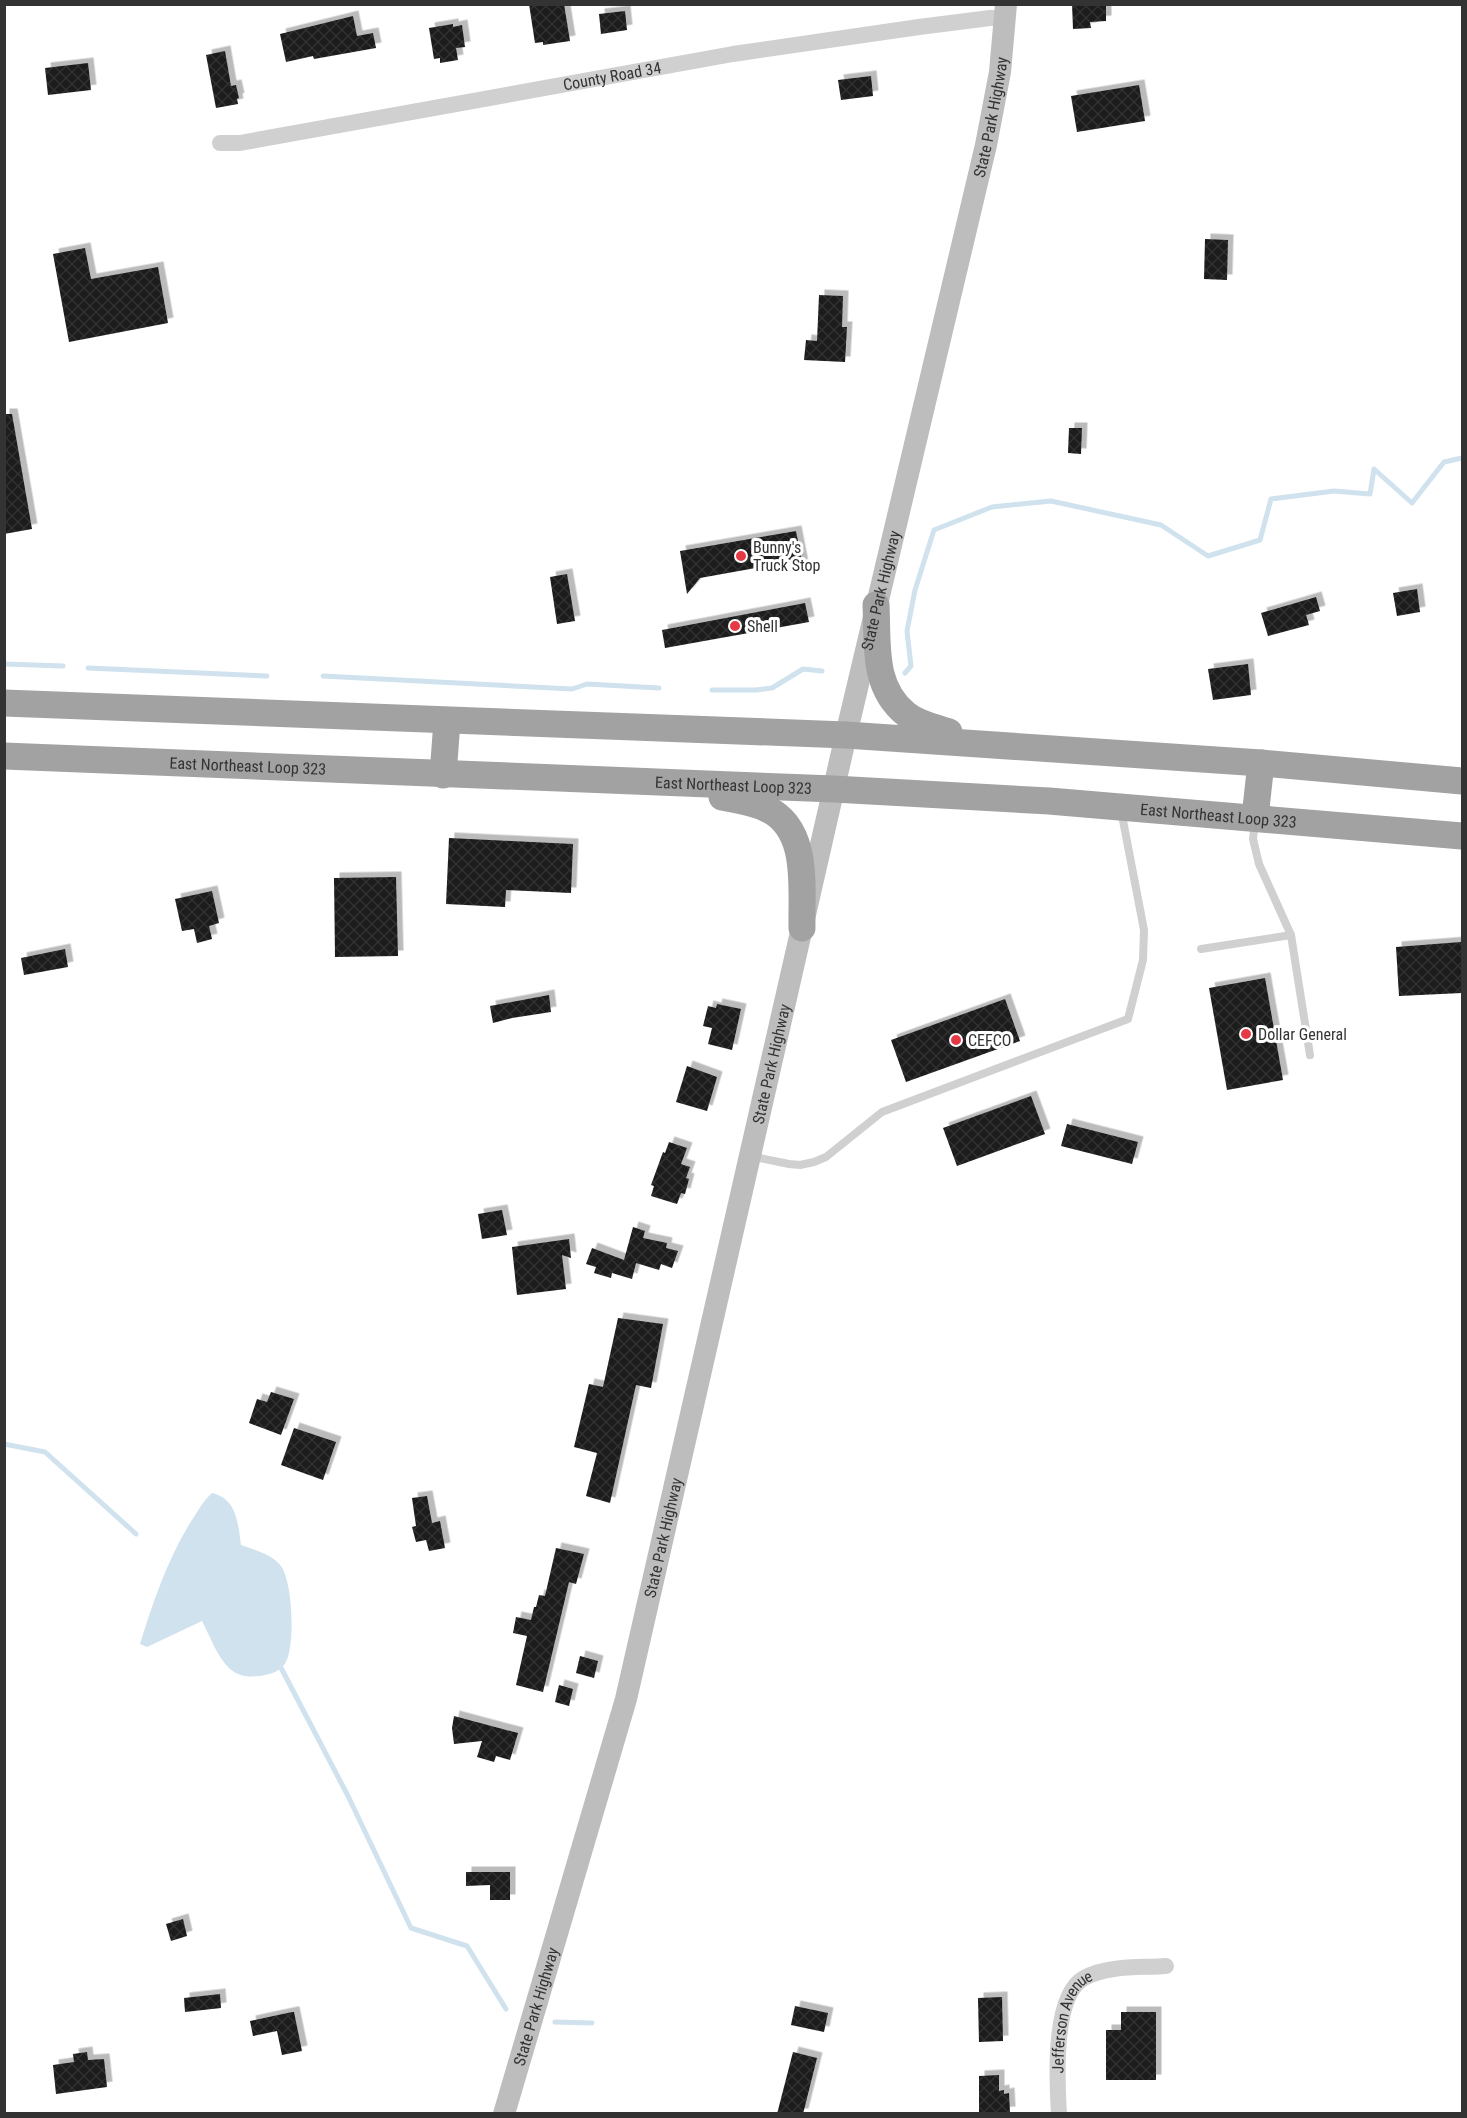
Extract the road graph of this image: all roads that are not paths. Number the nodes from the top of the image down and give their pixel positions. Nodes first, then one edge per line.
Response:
1 (1006, 11) edge
2 (220, 143) dead end
3 (876, 605) junction
4 (4, 703) edge
5 (447, 721) junction
6 (846, 735) junction
7 (982, 743) junction
8 (4, 756) edge
9 (1261, 763) junction
10 (442, 775) junction
11 (1462, 781) edge
12 (666, 783) junction
13 (834, 789) junction
14 (1120, 807) junction
15 (1255, 818) junction
16 (1462, 836) edge
17 (802, 928) junction
18 (1291, 935) junction
19 (1201, 949) dead end
20 (1310, 1055) dead end
21 (750, 1155) junction
22 (1166, 1966) dead end
23 (504, 2114) edge
24 (1059, 2114) edge

1 - 2 street, County Road 34
1 - 3 main road, State Park Highway
3 - 6 main road, State Park Highway
3 - 7 highway
4 - 5 highway
5 - 6 highway
5 - 10 highway
6 - 7 highway
6 - 13 main road, State Park Highway
7 - 9 highway
8 - 10 highway, East Northeast Loop 323
9 - 11 highway
9 - 15 highway
10 - 12 highway, East Northeast Loop 323
12 - 13 highway, East Northeast Loop 323
12 - 17 highway
13 - 14 highway, East Northeast Loop 323
13 - 17 main road, State Park Highway
14 - 15 highway, East Northeast Loop 323
14 - 21 lane
15 - 16 highway, East Northeast Loop 323
15 - 18 lane
17 - 21 main road, State Park Highway
18 - 19 lane
18 - 20 lane
21 - 23 main road, State Park Highway
22 - 24 street, Jefferson Avenue

